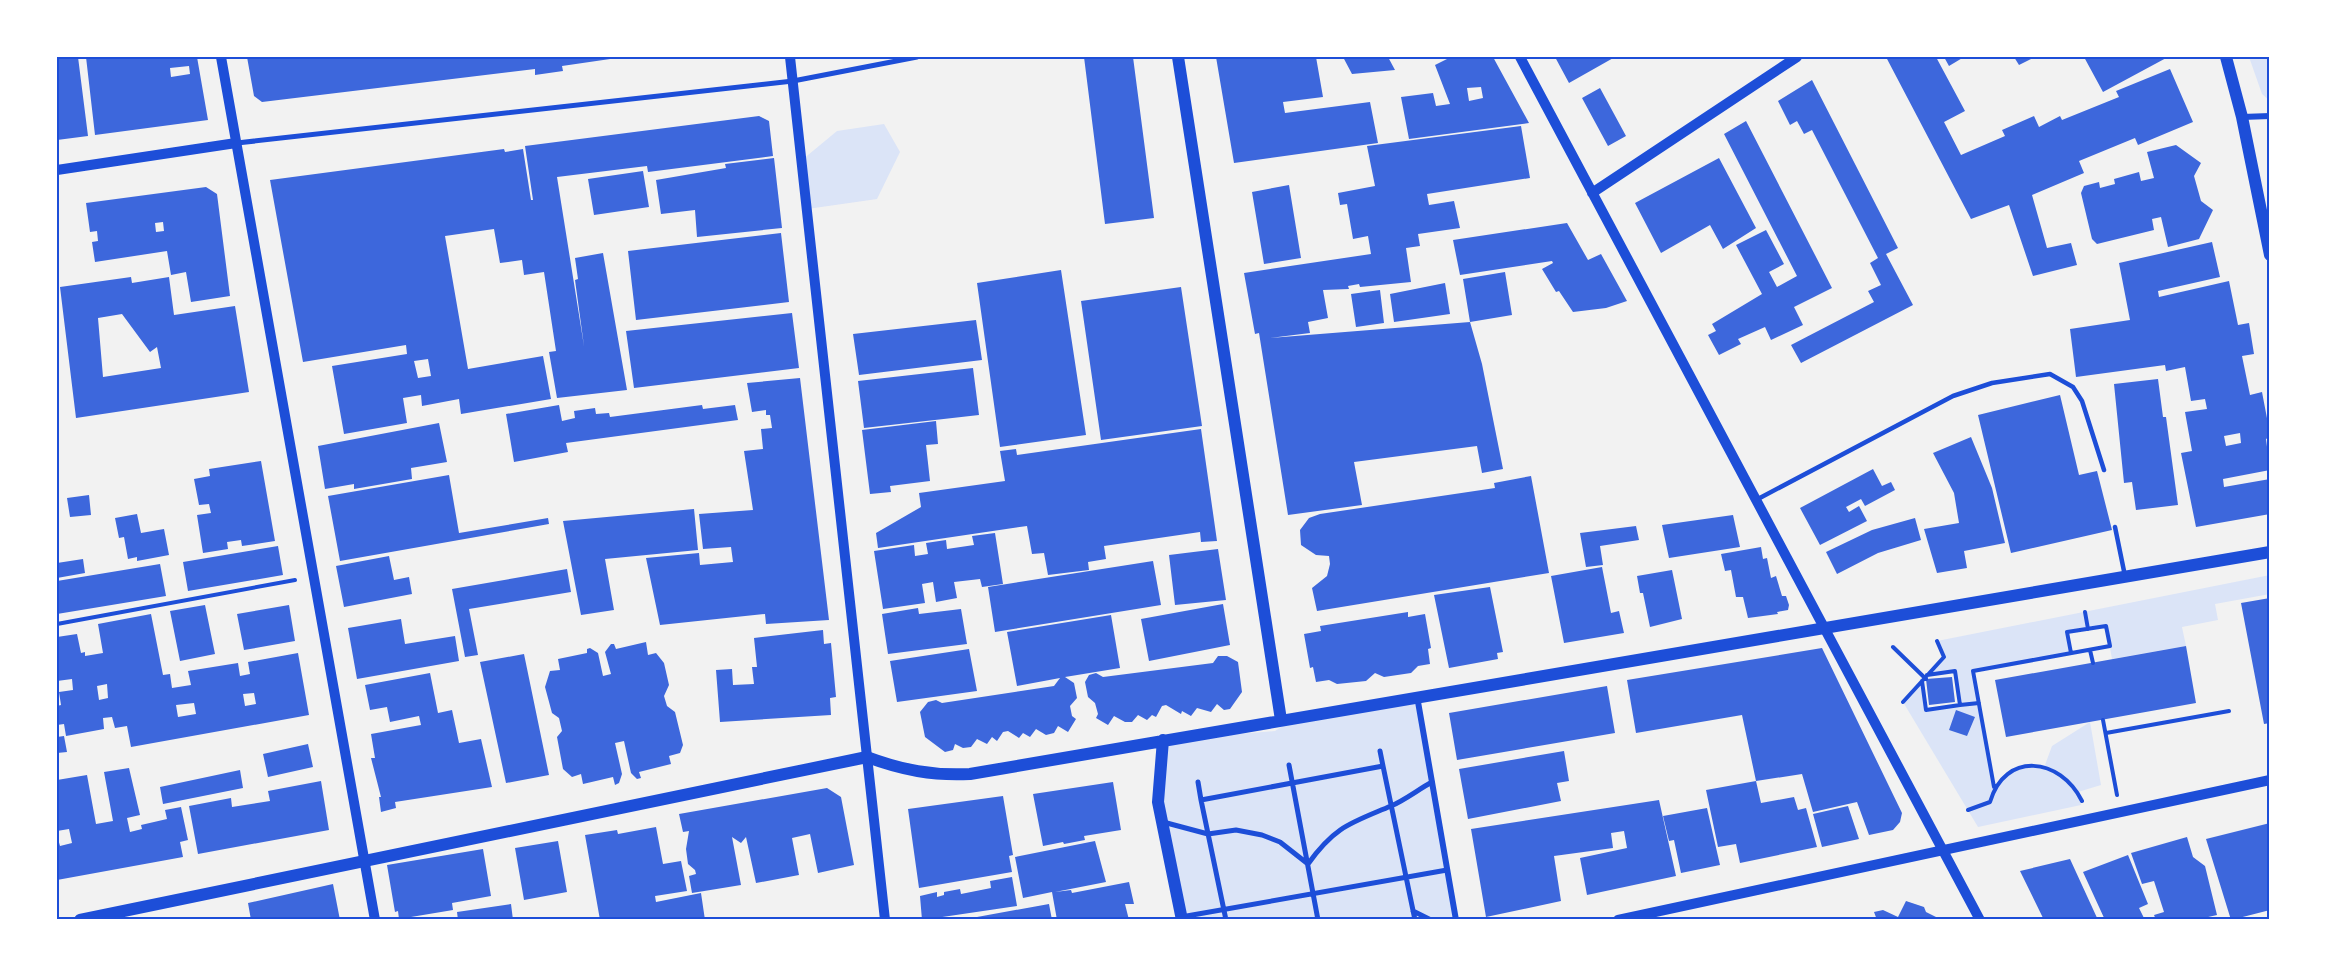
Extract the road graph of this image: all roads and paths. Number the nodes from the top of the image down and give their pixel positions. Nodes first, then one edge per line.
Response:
1 (221, 57) edge
2 (790, 57) edge
3 (917, 57) edge
4 (1178, 57) edge
5 (1520, 57) edge
6 (1797, 57) edge
7 (2226, 57) edge
8 (793, 81) junction
9 (2270, 116) edge
10 (2242, 117) junction
11 (236, 143) junction
12 (57, 170) edge
13 (1593, 193) junction
14 (2270, 255) edge
15 (2104, 470) dead end
16 (1756, 500) junction
17 (2115, 527) dead end
18 (2270, 552) edge
19 (314, 576) junction
20 (2125, 576) junction
21 (2085, 612) dead end
22 (57, 624) edge
23 (1824, 627) junction
24 (2088, 629) junction
25 (1937, 641) dead end
26 (1893, 647) dead end
27 (2090, 650) junction
28 (2071, 653) junction
29 (2093, 663) dead end
30 (1925, 678) junction
31 (1417, 696) junction
32 (1903, 702) dead end
33 (1979, 703) junction
34 (1960, 705) junction
35 (2229, 711) dead end
36 (1281, 720) junction
37 (2103, 720) dead end
38 (2106, 733) junction
39 (1163, 740) junction
40 (1380, 752) dead end
41 (867, 757) junction
42 (1289, 765) dead end
43 (1383, 766) junction
44 (2270, 780) edge
45 (1198, 782) dead end
46 (1432, 782) junction
47 (1293, 783) junction
48 (1994, 787) junction
49 (1201, 800) junction
50 (2084, 804) dead end
51 (1391, 806) junction
52 (1968, 810) dead end
53 (2120, 812) junction
54 (1162, 822) junction
55 (1208, 834) junction
56 (1943, 850) junction
57 (364, 861) junction
58 (1308, 864) junction
59 (1448, 870) junction
60 (1406, 877) junction
61 (1313, 894) junction
62 (1224, 909) junction
63 (1413, 911) junction
64 (1181, 918) edge
65 (80, 920) edge
66 (375, 920) edge
67 (885, 920) edge
68 (1226, 920) edge
69 (1318, 920) edge
70 (1415, 920) edge
71 (1431, 920) edge
72 (1456, 920) edge
73 (1618, 920) edge
74 (1980, 920) edge

1 - 11 street
2 - 8 street
3 - 8 street
4 - 36 main road
5 - 13 street
6 - 13 street
7 - 10 main road
8 - 11 street
8 - 41 street
9 - 10 street
10 - 14 main road
11 - 12 street
11 - 19 street
13 - 16 street
15 - 16 lane
16 - 23 street
17 - 20 lane
18 - 20 main road
19 - 22 path
19 - 57 street
20 - 23 main road
21 - 24 path
23 - 31 main road
23 - 56 street
24 - 27 path
24 - 28 path
25 - 30 path
26 - 30 path
27 - 28 path
27 - 29 path
28 - 33 path
30 - 32 path
30 - 34 path
30 - 34 path
31 - 36 main road
31 - 46 street
33 - 34 path
33 - 48 path
35 - 38 path
36 - 39 main road
37 - 38 path
38 - 53 path
39 - 41 main road
39 - 54 main road
40 - 43 street
41 - 57 main road
41 - 67 street
42 - 47 street
43 - 47 street
43 - 51 street
44 - 53 street
45 - 49 street
46 - 51 street
46 - 59 street
47 - 49 street
47 - 58 street
48 - 50 path
48 - 52 path
49 - 55 street
51 - 58 street
51 - 60 street
53 - 56 street
54 - 55 street
54 - 64 main road
55 - 58 street
55 - 62 street
56 - 73 street
56 - 74 street
57 - 65 main road
57 - 66 street
58 - 61 street
59 - 60 street
59 - 72 street
60 - 61 street
60 - 63 street
61 - 62 street
61 - 69 street
62 - 64 street
62 - 68 street
63 - 70 street
63 - 71 street

